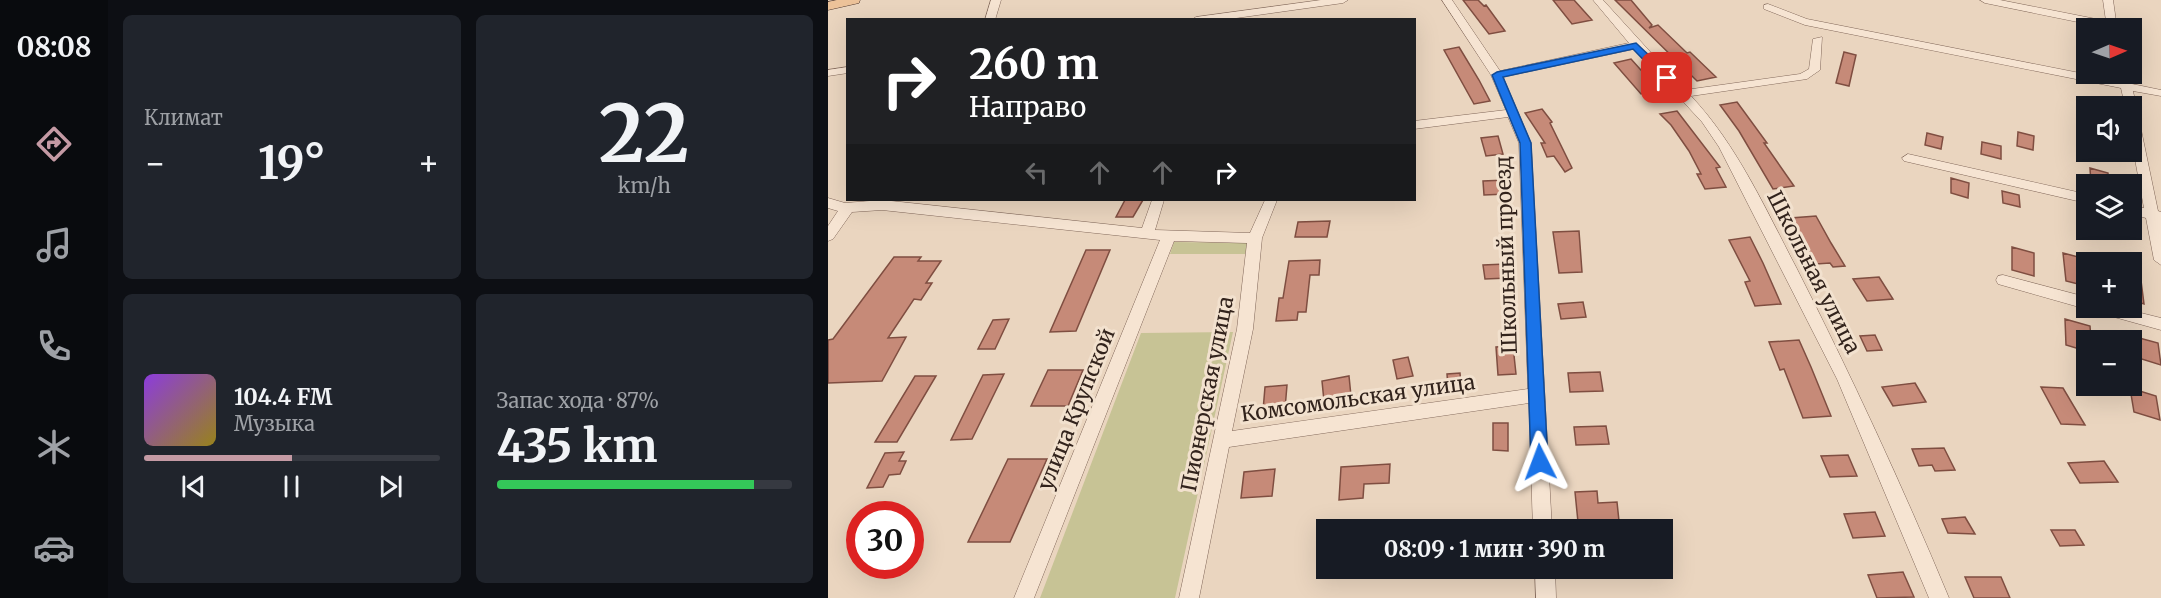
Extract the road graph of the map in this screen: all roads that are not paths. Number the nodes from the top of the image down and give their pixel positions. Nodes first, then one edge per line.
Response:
1 (854, 0) edge
2 (996, 0) edge
3 (1343, 0) edge
4 (1447, 0) edge
5 (1598, 0) edge
6 (1985, 0) edge
7 (2108, 0) edge
8 (828, 6) edge
9 (1768, 7) dead end
10 (1282, 10) junction
11 (991, 18) edge
12 (1213, 18) edge
13 (1287, 18) edge
14 (2110, 18) edge
15 (2076, 20) edge
16 (1818, 39) dead end
17 (1636, 45) junction
18 (846, 70) edge
19 (828, 73) edge
20 (1497, 75) junction
21 (2127, 84) edge
22 (2128, 87) junction
23 (2161, 93) edge
24 (1683, 94) junction
25 (1513, 113) junction
26 (1416, 125) edge
27 (1908, 158) dead end
28 (2076, 197) edge
29 (1158, 201) edge
30 (1271, 201) edge
31 (828, 203) edge
32 (845, 210) junction
33 (2156, 215) edge
34 (1147, 234) junction
35 (828, 236) edge
36 (1168, 236) junction
37 (1255, 238) junction
38 (2161, 260) edge
39 (2003, 280) dead end
40 (2076, 300) edge
41 (2138, 318) edge
42 (2161, 324) edge
43 (1536, 395) junction
44 (1222, 440) junction
45 (1542, 519) edge
46 (1545, 579) edge
47 (1024, 598) edge
48 (1189, 598) edge
49 (1546, 598) edge
50 (1940, 598) edge

1 - 8 main road
2 - 11 street
3 - 10 street
4 - 20 street, Школьный проезд
5 - 17 street, Школьная улица
6 - 15 street
7 - 14 street
9 - 22 street
10 - 12 street
10 - 13 street
16 - 24 street
17 - 20 street
17 - 24 street, Школьная улица
18 - 19 street
20 - 25 street, Школьный проезд
21 - 22 street
22 - 23 street
22 - 33 street
24 - 50 street, Школьная улица
25 - 26 street
25 - 43 street, Школьный проезд
27 - 28 street
29 - 34 street
30 - 37 street, Пионерская улица
31 - 32 street
32 - 34 street
32 - 35 street
33 - 38 street
34 - 36 street
36 - 37 street
36 - 47 street, улица Крупской
37 - 44 street, Пионерская улица
39 - 40 street
41 - 42 street
43 - 44 street, Комсомольская улица
43 - 45 street, Школьный проезд
44 - 48 street, Пионерская улица
46 - 49 street

